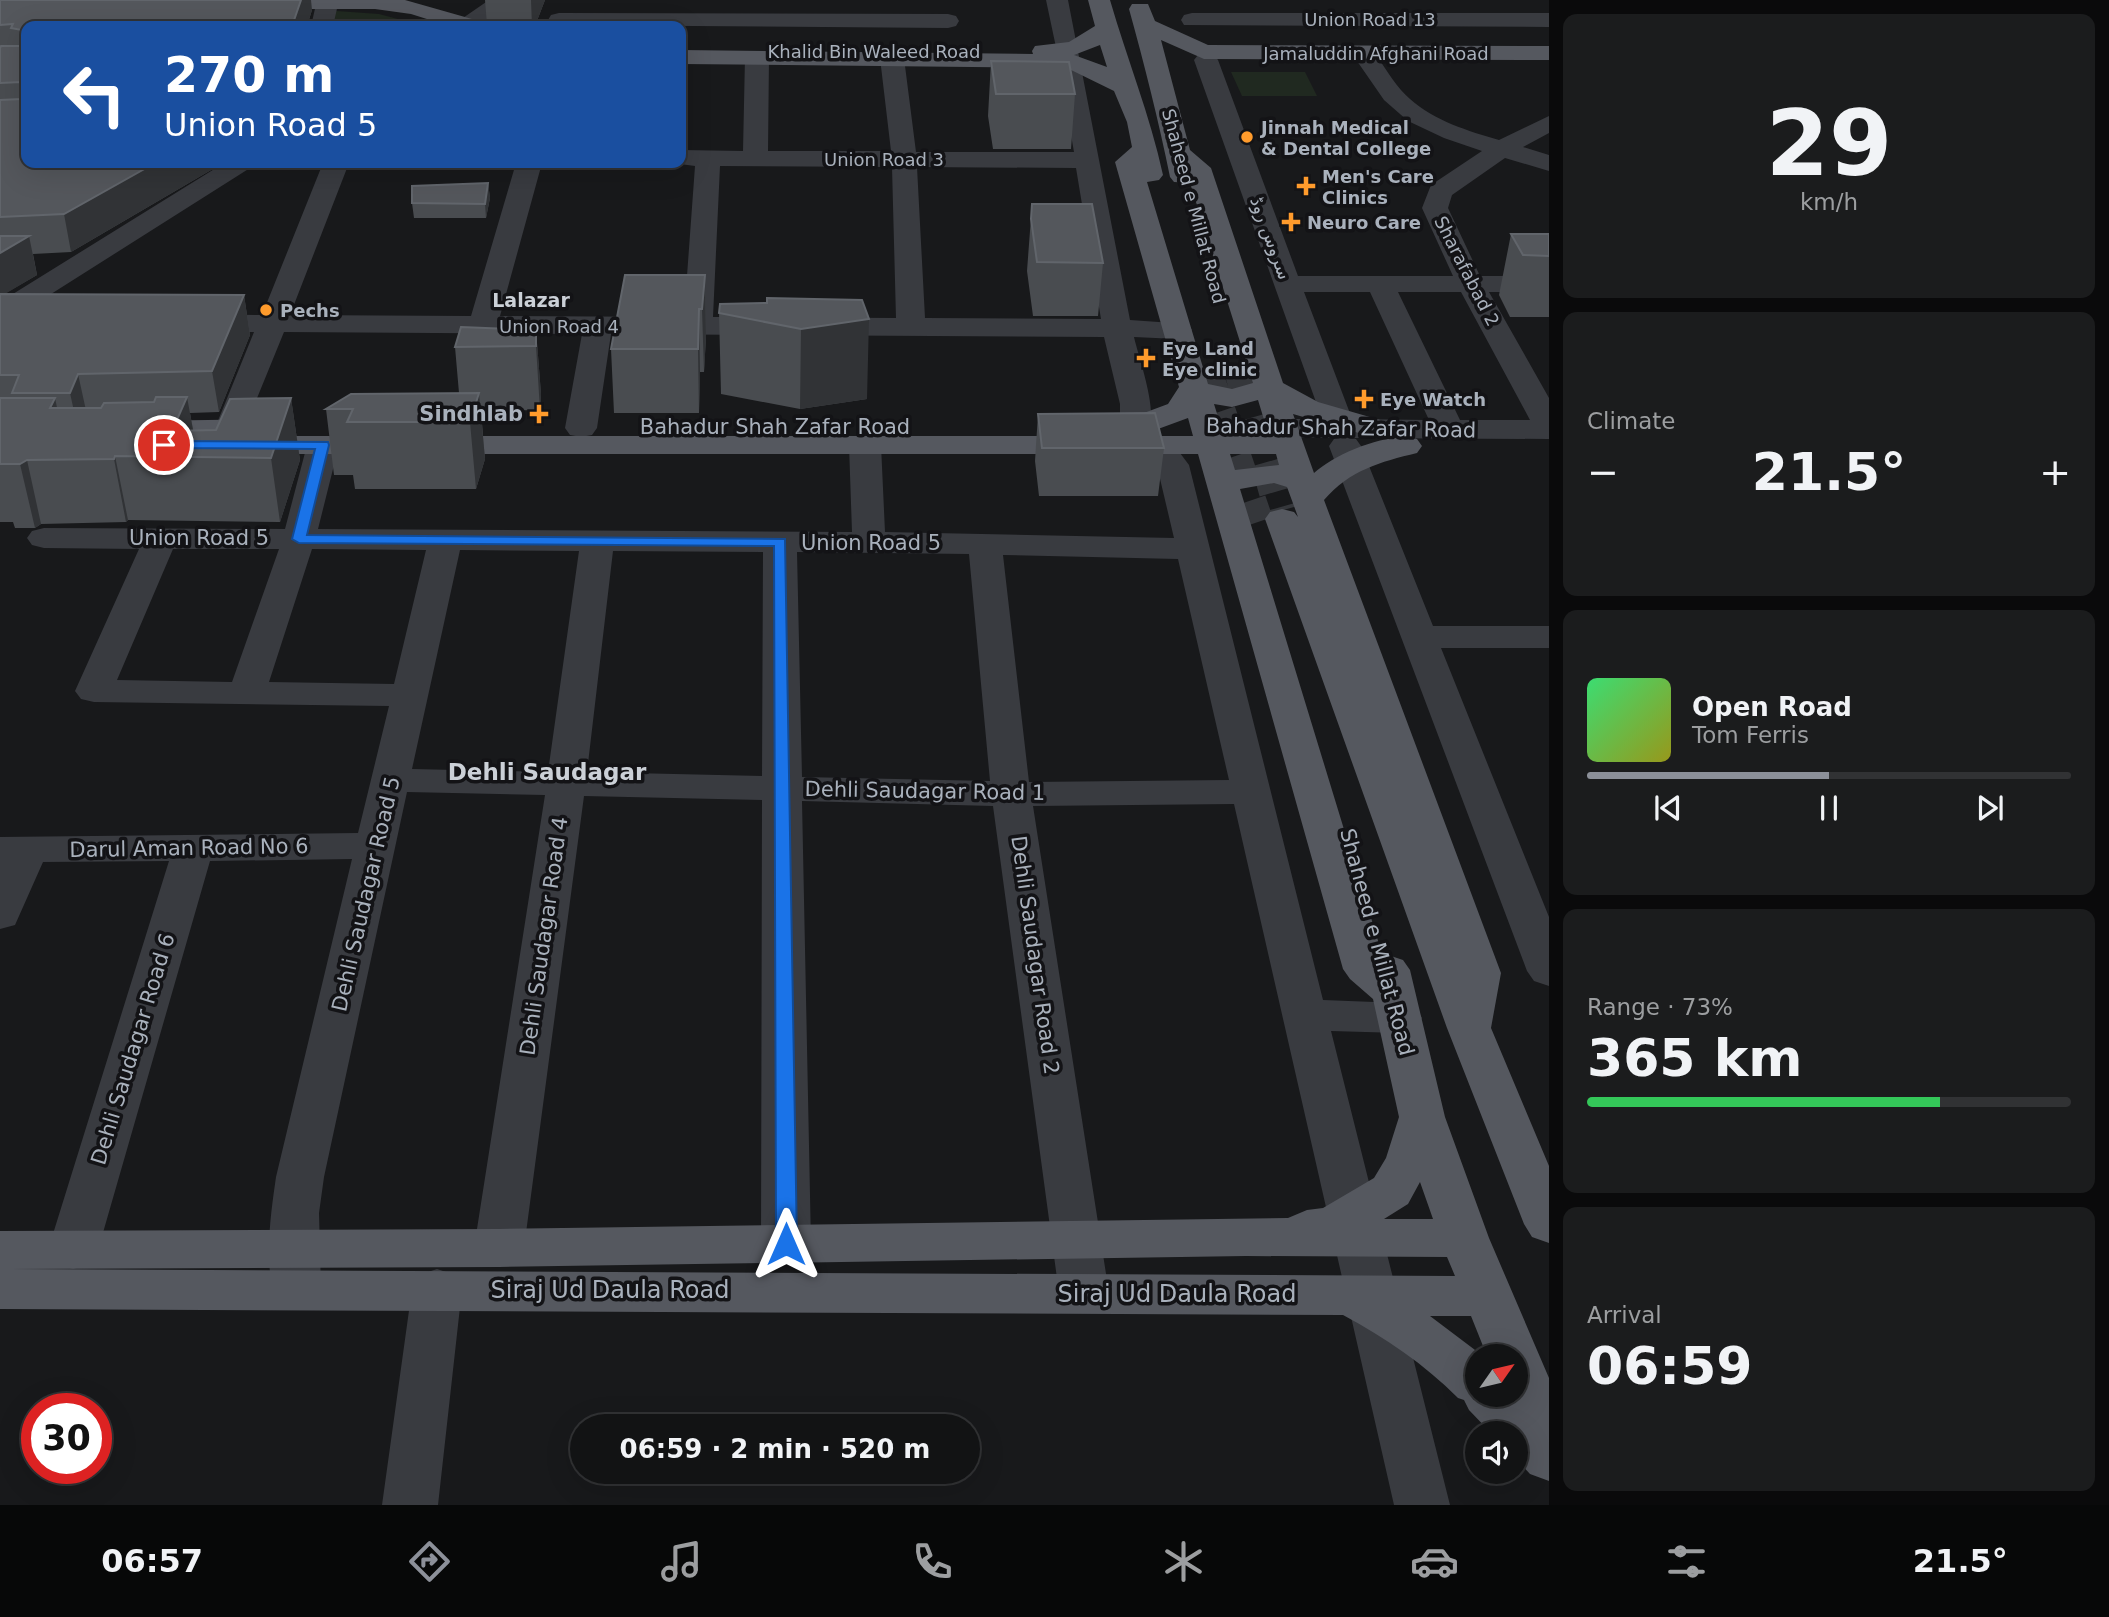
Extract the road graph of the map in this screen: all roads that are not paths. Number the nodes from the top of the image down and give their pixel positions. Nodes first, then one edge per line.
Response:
1 (503, 0) edge
2 (1057, 0) edge
3 (1099, 0) edge
4 (1138, 0) edge
5 (1537, 0) edge
6 (234, 5) edge
7 (326, 8) edge
8 (1448, 9) edge
9 (692, 10) edge
10 (752, 10) edge
11 (817, 10) edge
12 (881, 10) edge
13 (946, 10) edge
14 (1188, 10) edge
15 (1341, 10) edge
16 (560, 15) edge
17 (627, 15) edge
18 (1549, 18) edge
19 (1521, 20) junction
20 (427, 21) edge
21 (452, 21) edge
22 (476, 21) edge
23 (1143, 24) junction
24 (1106, 28) junction
25 (686, 38) edge
26 (820, 51) junction
27 (948, 51) junction
28 (686, 52) edge
29 (754, 53) junction
30 (889, 54) junction
31 (998, 55) junction
32 (1069, 56) junction
33 (1205, 56) junction
34 (1548, 56) edge
35 (1369, 61) junction
36 (1124, 87) junction
37 (1164, 90) junction
38 (1549, 123) edge
39 (1503, 148) junction
40 (1159, 151) junction
41 (686, 158) edge
42 (708, 158) junction
43 (755, 158) junction
44 (904, 159) junction
45 (1086, 160) junction
46 (1549, 163) edge
47 (232, 168) edge
48 (334, 168) edge
49 (528, 168) edge
50 (82, 263) junction
51 (27, 264) edge
52 (1470, 283) junction
53 (1288, 284) junction
54 (1380, 284) junction
55 (1549, 284) edge
56 (0, 314) edge
57 (0, 322) edge
58 (41, 322) edge
59 (163, 323) edge
60 (272, 324) junction
61 (483, 326) junction
62 (598, 326) junction
63 (698, 326) junction
64 (911, 328) junction
65 (1117, 328) junction
66 (1177, 330) junction
67 (1240, 372) tunnel mouth
68 (1198, 382) junction
69 (1270, 388) junction
70 (231, 428) junction
71 (581, 428) junction
72 (1549, 428) edge
73 (1450, 431) junction
74 (1146, 436) junction
75 (1208, 436) junction
76 (1285, 437) junction
77 (1352, 438) junction
78 (323, 445) junction
79 (865, 445) junction
80 (1406, 446) joint
81 (1549, 447) edge
82 (1223, 486) junction
83 (1288, 506) junction
84 (44, 538) dead end
85 (161, 538) junction
86 (299, 539) junction
87 (444, 540) junction
88 (597, 541) junction
89 (780, 542) junction
90 (869, 542) junction
91 (985, 544) junction
92 (1193, 549) junction
93 (1420, 636) junction
94 (1549, 637) edge
95 (247, 693) junction
96 (410, 695) junction
97 (391, 780) junction
98 (566, 786) junction
99 (782, 788) junction
100 (1250, 792) junction
101 (1011, 794) junction
102 (377, 846) junction
103 (193, 848) junction
104 (14, 849) edge
105 (0, 915) edge
106 (1549, 971) edge
107 (1397, 1005) junction
108 (1305, 1014) junction
109 (1422, 1117) junction
110 (1533, 1149) edge
111 (1549, 1224) edge
112 (1357, 1226) junction
113 (1464, 1238) junction
114 (1077, 1240) junction
115 (786, 1244) junction
116 (499, 1248) junction
117 (0, 1250) edge
118 (73, 1250) junction
119 (297, 1268) junction
120 (0, 1289) edge
121 (437, 1289) junction
122 (1084, 1293) junction
123 (1488, 1296) junction
124 (1365, 1300) junction
125 (1508, 1344) edge
126 (1465, 1370) edge
127 (1528, 1391) edge
128 (1500, 1407) edge
129 (1549, 1441) edge
130 (1549, 1458) edge
131 (410, 1505) edge
132 (1422, 1505) edge

1 - 22 street
2 - 32 street
3 - 24 main road, Shaheed e Millat Road
4 - 23 main road, Shaheed e Millat Road
5 - 18 street
6 - 7 main road
7 - 20 main road
7 - 21 main road
8 - 15 street, Union Road 13
8 - 19 street, Union Road 13
9 - 10 street
9 - 17 street
9 - 25 street
10 - 11 street
10 - 29 street
11 - 12 street
11 - 26 street
12 - 13 street
12 - 30 street
13 - 27 street
14 - 15 street, Union Road 13
14 - 33 street, سروس روڈ
16 - 17 street
18 - 19 street, Union Road 13
19 - 34 street
23 - 33 main road
23 - 37 main road, Shaheed e Millat Road
24 - 32 main road
24 - 36 main road, Shaheed e Millat Road
26 - 29 main road, Khalid Bin Waleed Road
26 - 30 main road, Khalid Bin Waleed Road
27 - 30 main road, Khalid Bin Waleed Road
27 - 31 main road, Khalid Bin Waleed Road
28 - 29 main road, Khalid Bin Waleed Road
29 - 30 main road, Khalid Bin Waleed Road
29 - 43 street
30 - 31 main road
30 - 44 street
31 - 32 main road
32 - 36 main road
32 - 45 street
33 - 34 main road, Jamaluddin Afghani Road
33 - 35 main road, Jamaluddin Afghani Road
33 - 37 main road
33 - 53 street, سروس روڈ
34 - 35 main road, Jamaluddin Afghani Road
35 - 39 street
36 - 40 main road, Shaheed e Millat Road
37 - 40 main road, Shaheed e Millat Road
38 - 39 street, Sharafabad 2
39 - 46 street
39 - 52 street, Sharafabad 2
40 - 66 main road
40 - 67 main road, Shaheed e Millat Road
40 - 68 main road, Shaheed e Millat Road
40 - 69 main road
41 - 42 street, Union Road 3
42 - 43 street, Union Road 3
42 - 63 street
43 - 44 street, Union Road 3
44 - 45 street, Union Road 3
44 - 64 street
45 - 65 street
47 - 50 street
48 - 60 street
49 - 61 street
50 - 51 street
50 - 56 street
52 - 54 street
52 - 55 street
52 - 72 street, Sharafabad 2
53 - 54 street
53 - 77 street, سروس روڈ
54 - 73 street
57 - 58 street
59 - 60 street, Union Road 4
60 - 61 street, Union Road 4
60 - 70 street
61 - 62 street, Union Road 4
62 - 63 street, Union Road 4
62 - 71 street
63 - 64 street, Union Road 4
64 - 65 street, Union Road 4
65 - 66 street, Union Road 4
65 - 74 street
66 - 68 main road
68 - 69 main road
68 - 74 main road
68 - 75 main road
69 - 76 main road
69 - 77 main road
70 - 71 main road, Bahadur Shah Zafar Road
70 - 78 main road, Bahadur Shah Zafar Road
71 - 74 main road, Bahadur Shah Zafar Road
72 - 73 street, Bahadur Shah Zafar Road
73 - 77 street, Bahadur Shah Zafar Road
74 - 75 main road, Bahadur Shah Zafar Road
74 - 79 main road, Bahadur Shah Zafar Road
74 - 82 main road
74 - 92 street
75 - 76 main road, Bahadur Shah Zafar Road
75 - 82 main road
76 - 77 street, Bahadur Shah Zafar Road
76 - 83 main road
77 - 80 main road
77 - 83 main road
77 - 93 street, سروس روڈ
78 - 79 main road, Bahadur Shah Zafar Road
78 - 86 street
79 - 90 street
80 - 81 street, Bahadur Shah Zafar Road
82 - 83 main road
82 - 107 main road
83 - 107 main road, Shaheed e Millat Road
83 - 110 main road
84 - 85 street, Union Road 5
85 - 86 street, Union Road 5
85 - 95 street
86 - 87 street, Union Road 5
86 - 95 street
87 - 88 street, Union Road 5
87 - 96 street, Dehli Saudagar Road 5
88 - 89 street, Union Road 5
88 - 98 street, Dehli Saudagar Road 4
89 - 90 street, Union Road 5
89 - 99 street
90 - 91 street, Union Road 5
91 - 92 street, Union Road 5
91 - 101 street, Dehli Saudagar Road 2
92 - 100 street
93 - 94 street
93 - 106 street, سروس روڈ
95 - 96 street
96 - 97 street, Dehli Saudagar Road 5
97 - 98 street, Dehli Saudagar Road 1
97 - 102 street, Dehli Saudagar Road 5
98 - 99 street, Dehli Saudagar Road 1
98 - 116 street, Dehli Saudagar Road 4
99 - 101 street, Dehli Saudagar Road 1
99 - 115 street
100 - 101 street, Dehli Saudagar Road 1
100 - 108 street
101 - 114 street, Dehli Saudagar Road 2
102 - 103 street, Darul Aman Road No 6
102 - 119 street, Dehli Saudagar Road 5
103 - 104 street, Darul Aman Road No 6
103 - 118 street, Dehli Saudagar Road 6
104 - 105 street
107 - 108 street
107 - 109 main road, Shaheed e Millat Road
108 - 112 street
109 - 112 main road
109 - 113 main road, Shaheed e Millat Road
110 - 111 main road
112 - 113 main road
112 - 114 main road, Siraj Ud Daula Road
112 - 124 street
113 - 123 main road, Shaheed e Millat Road
114 - 115 main road, Siraj Ud Daula Road
114 - 122 street, Dehli Saudagar Road 2
115 - 116 main road, Siraj Ud Daula Road
116 - 119 main road, Siraj Ud Daula Road
117 - 118 main road, Siraj Ud Daula Road
118 - 119 main road, Siraj Ud Daula Road
119 - 120 main road, Siraj Ud Daula Road
119 - 121 main road, Siraj Ud Daula Road
121 - 122 main road, Siraj Ud Daula Road
121 - 131 street
122 - 124 main road, Siraj Ud Daula Road
123 - 124 main road, Siraj Ud Daula Road
123 - 125 main road, Shaheed e Millat Road
124 - 126 main road
124 - 132 street
127 - 129 main road
128 - 130 main road

